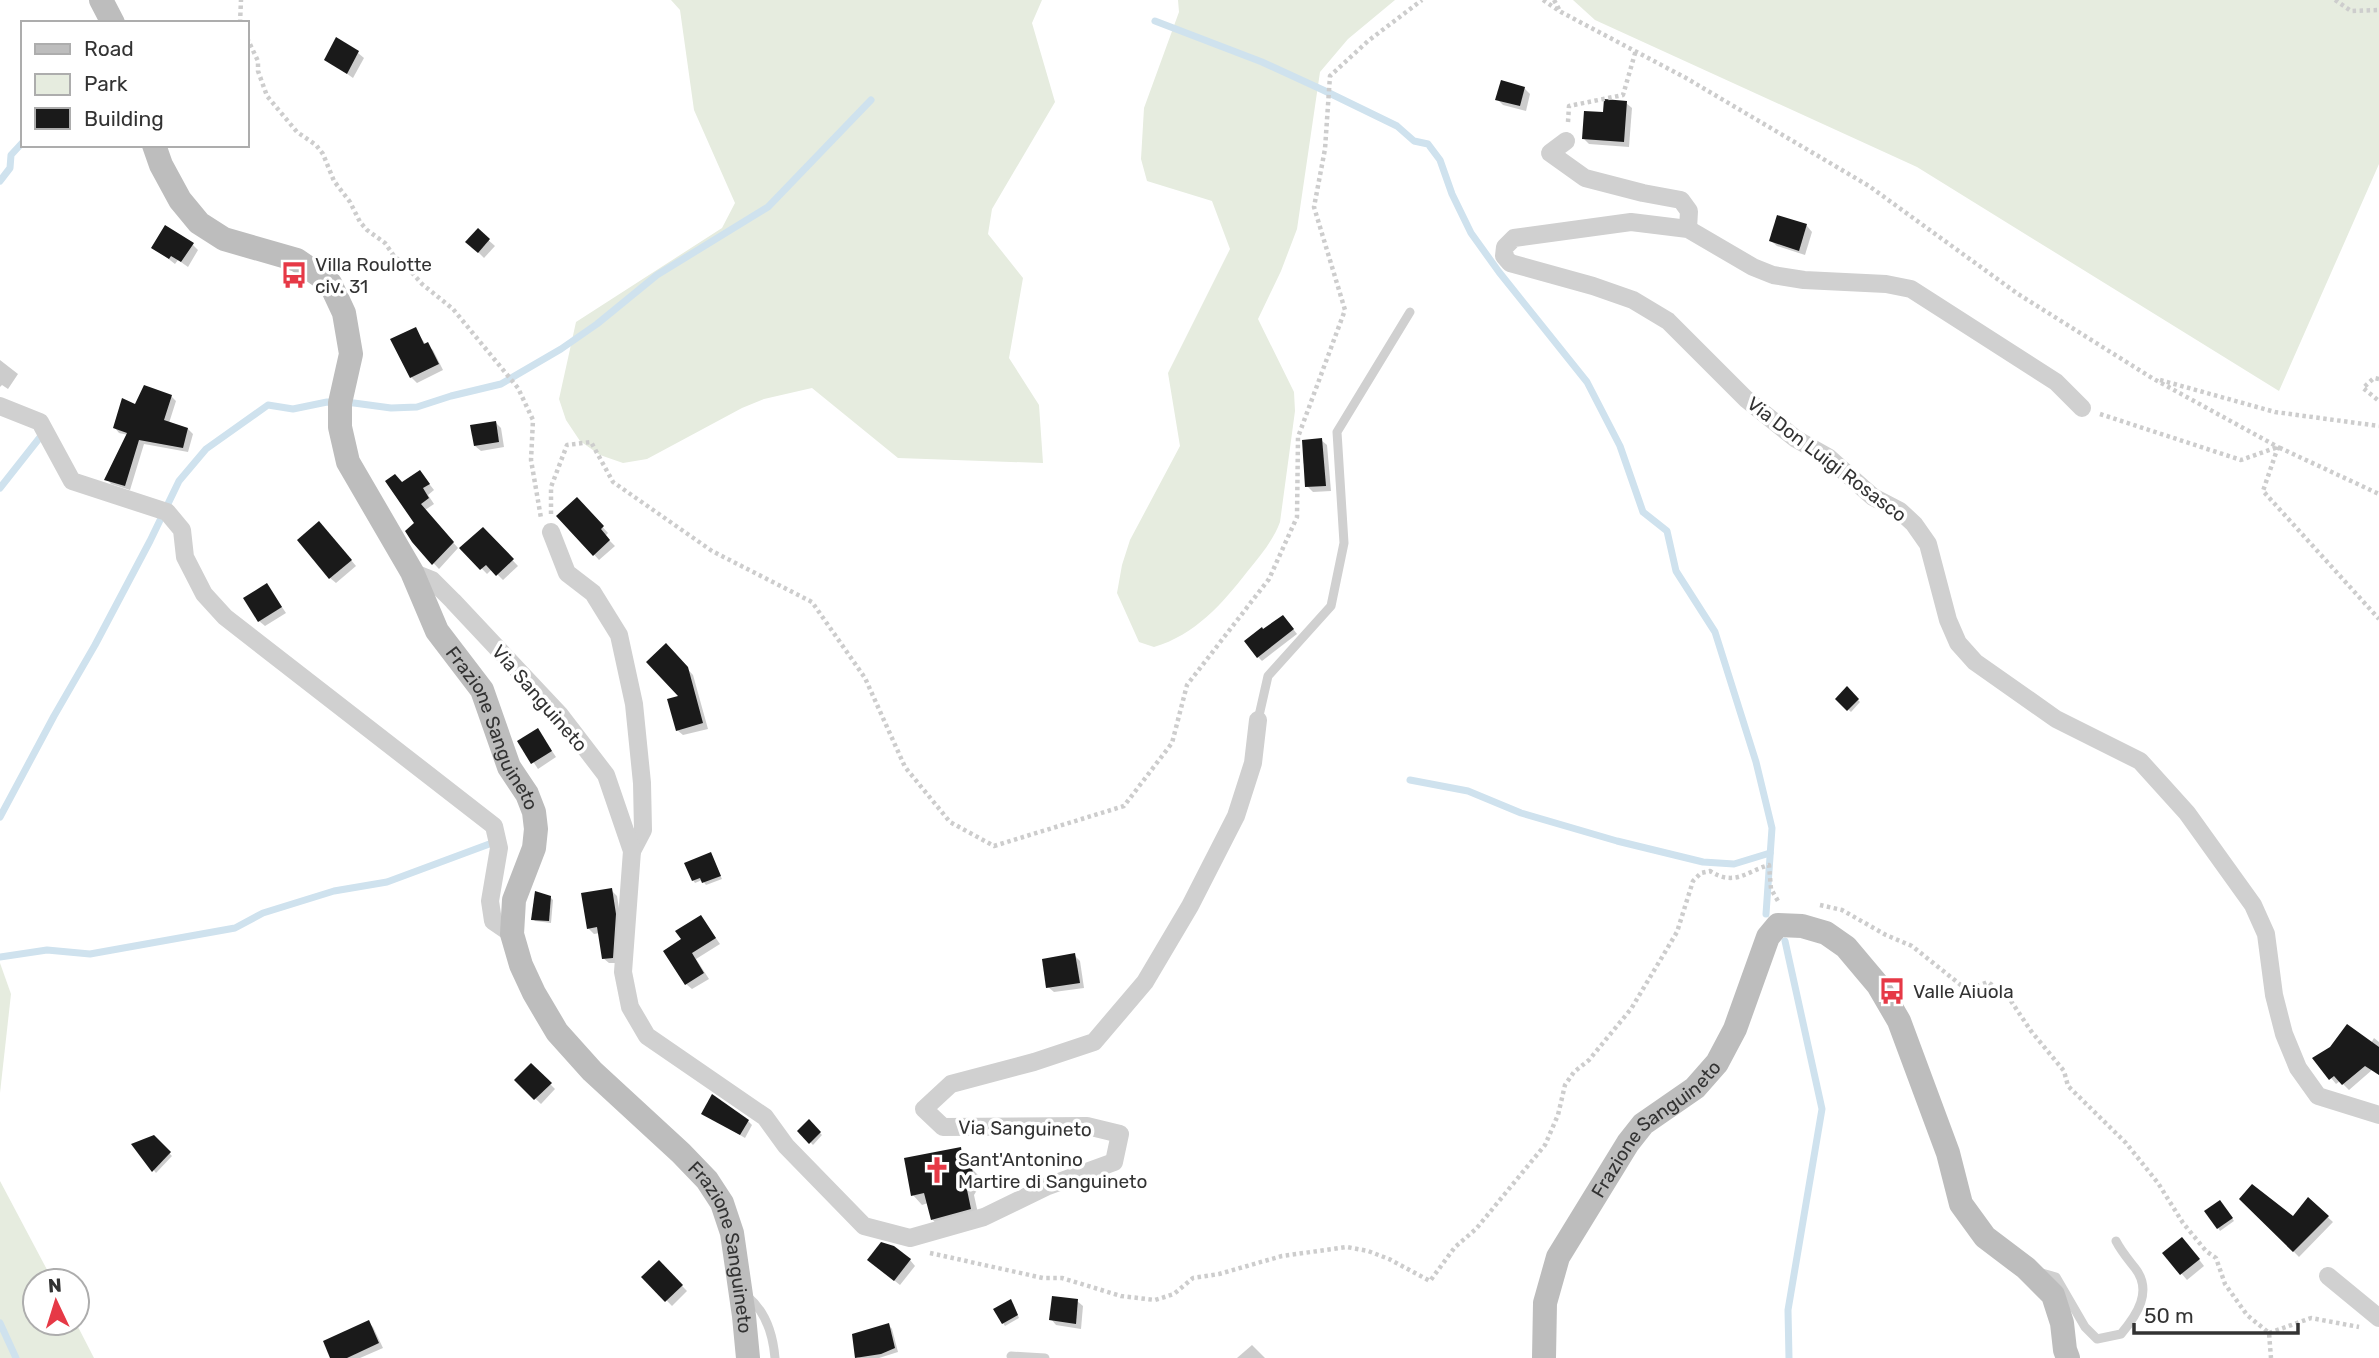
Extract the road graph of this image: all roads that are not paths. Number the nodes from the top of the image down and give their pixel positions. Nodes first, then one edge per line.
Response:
1 (101, 0) edge
2 (112, 21) edge
3 (1566, 141) road end
4 (155, 147) edge
5 (1688, 229) junction
6 (1410, 312) dead end
7 (0, 406) edge
8 (2082, 408) road end
9 (547, 531) road end
10 (412, 572) junction
11 (1258, 720) joint
12 (632, 851) junction
13 (512, 934) junction
14 (2379, 1115) edge
15 (2116, 1241) dead end
16 (2030, 1272) junction
17 (2328, 1276) dead end
18 (741, 1291) junction
19 (2372, 1323) edge
20 (1011, 1356) dead end
21 (748, 1358) edge
22 (775, 1358) edge
23 (1045, 1358) edge
24 (1544, 1358) edge
25 (2068, 1358) edge

1 - 2 street
3 - 5 street
4 - 10 street, Frazione Sanguineto
5 - 8 street, Via Don Luigi Rosasco
5 - 14 street, Via Don Luigi Rosasco
6 - 11 lane
7 - 13 street
9 - 12 street, Via Sanguineto
10 - 12 street, Via Sanguineto
10 - 13 street, Frazione Sanguineto
11 - 12 street, Via Sanguineto
13 - 18 street, Frazione Sanguineto
15 - 16 lane
16 - 24 street, Frazione Sanguineto
16 - 25 street
17 - 19 street
18 - 21 street, Frazione Sanguineto
18 - 22 lane
20 - 23 lane

